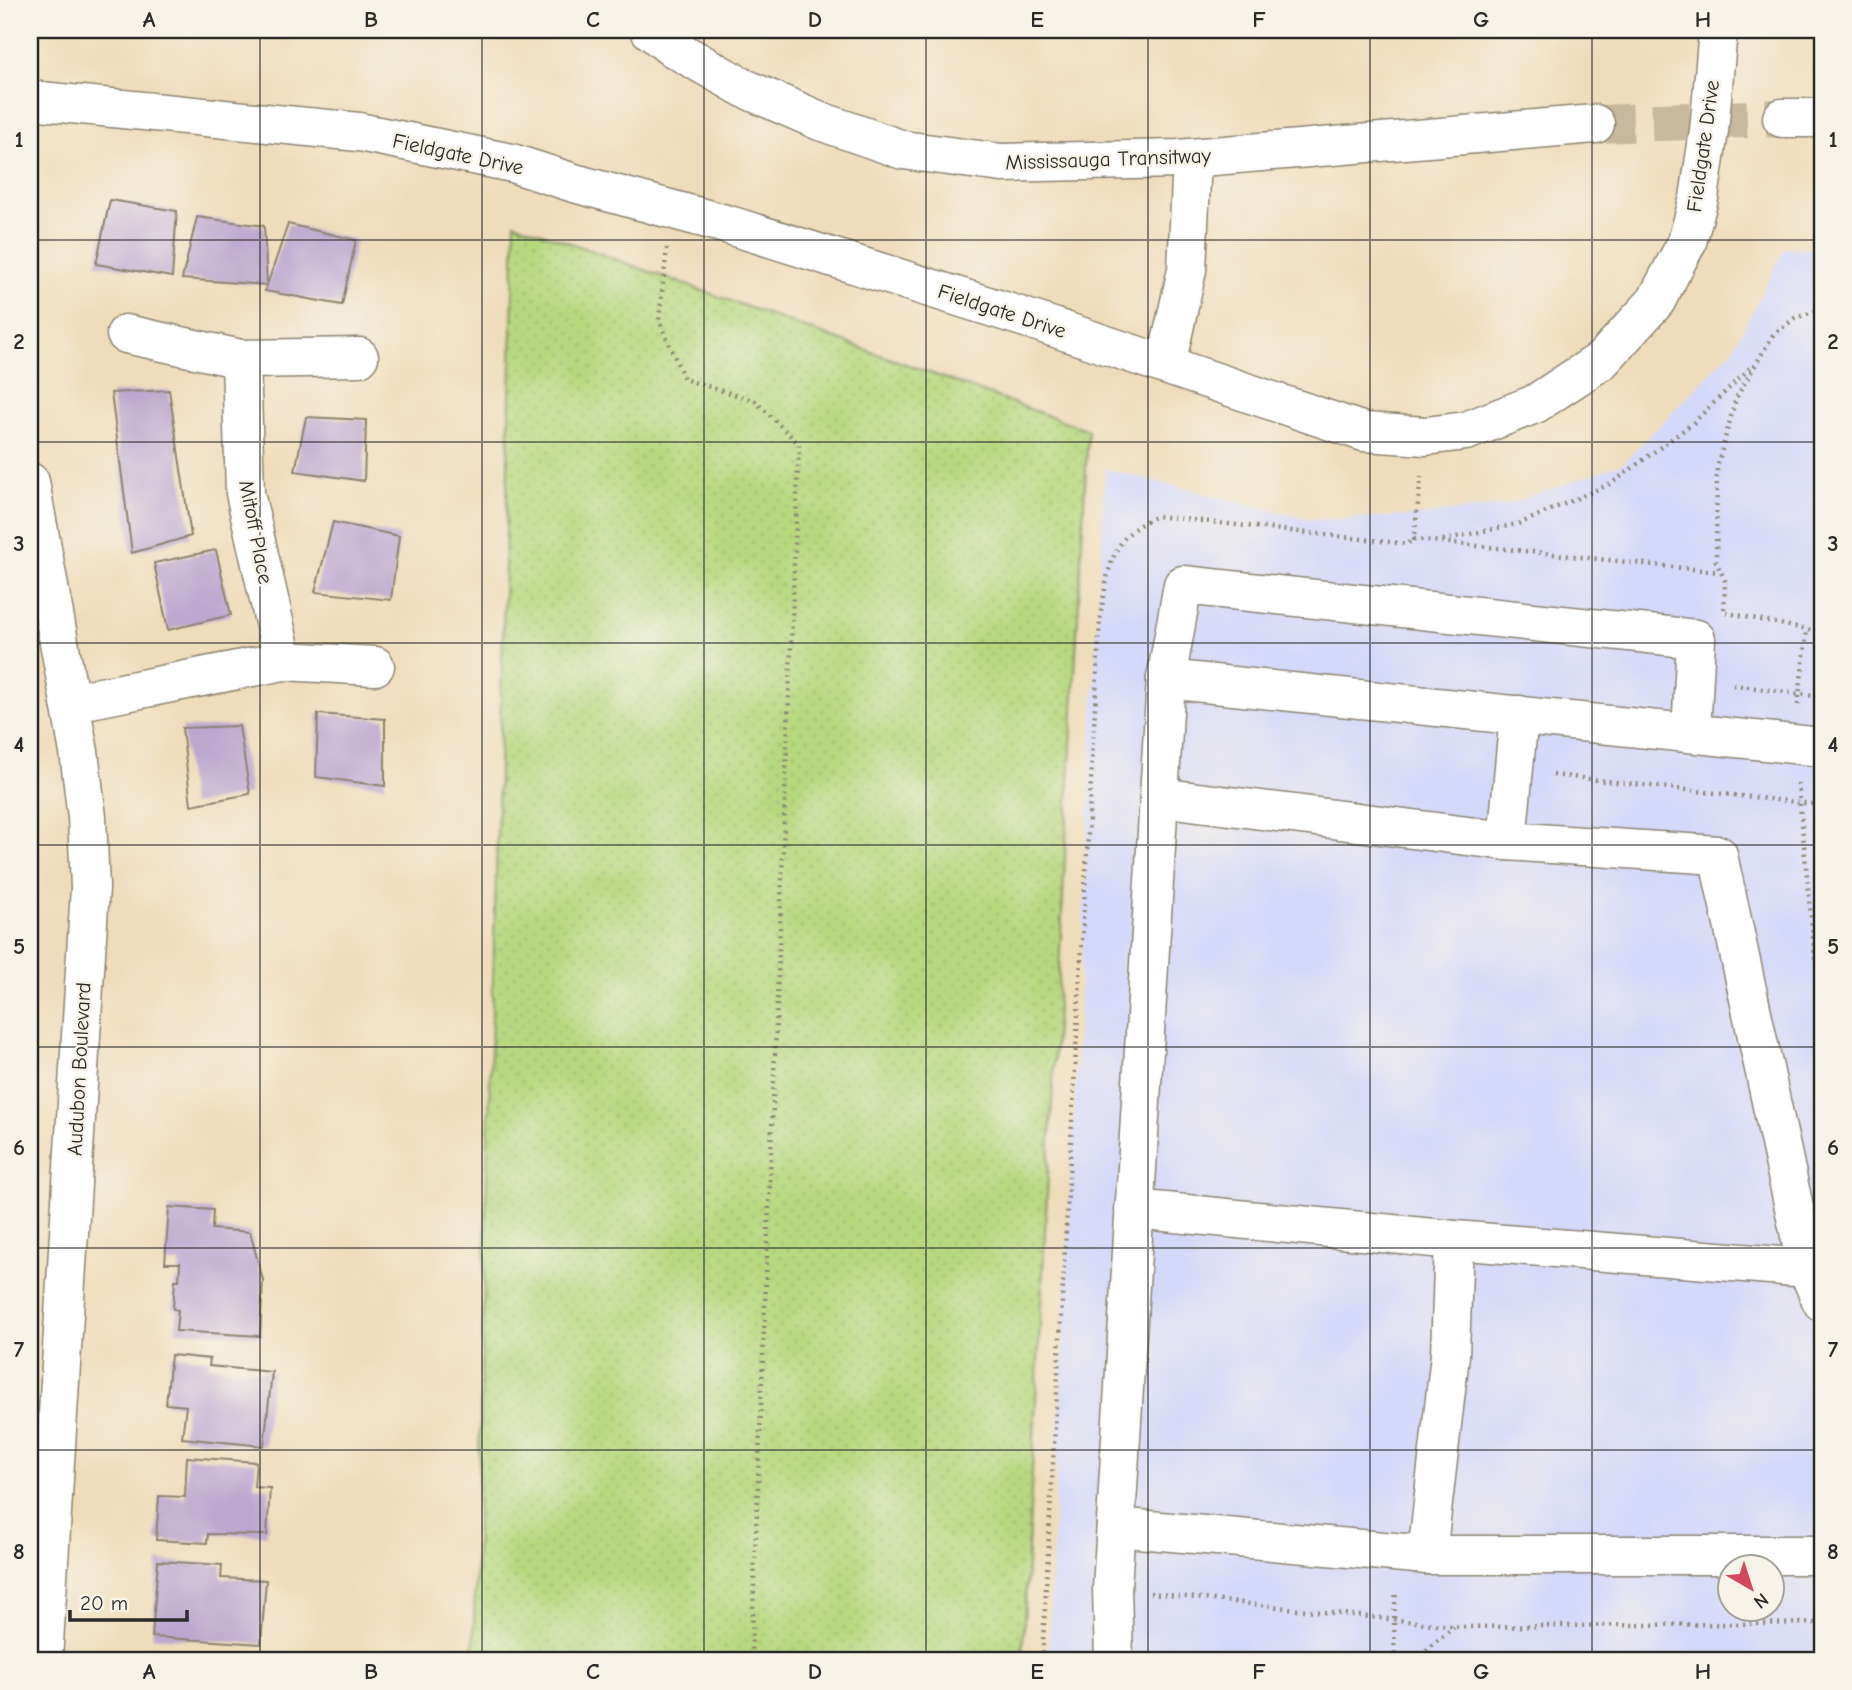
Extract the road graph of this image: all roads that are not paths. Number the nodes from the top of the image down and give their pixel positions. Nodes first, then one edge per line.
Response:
1 (650, 30) edge
2 (1718, 30) edge
3 (30, 100) edge
4 (1782, 118) tunnel mouth
5 (1822, 118) edge
6 (1595, 124) tunnel mouth
7 (1192, 158) junction
8 (126, 334) dead end
9 (359, 357) dead end
10 (241, 359) junction
11 (1166, 365) junction
12 (30, 482) edge
13 (283, 662) junction
14 (375, 666) dead end
15 (1166, 679) junction
16 (70, 703) junction
17 (1520, 715) junction
18 (1691, 732) junction
19 (1808, 745) edge
20 (1159, 796) junction
21 (1507, 841) junction
22 (1134, 1209) junction
23 (1454, 1240) junction
24 (1815, 1267) edge
25 (1822, 1302) edge
26 (1116, 1527) junction
27 (1413, 1554) junction
28 (1822, 1555) edge
29 (43, 1660) edge
30 (1118, 1660) edge

1 - 7 street, Mississauga Transitway
2 - 11 street, Fieldgate Drive
3 - 11 street, Fieldgate Drive
4 - 5 street
6 - 7 street, Mississauga Transitway
7 - 11 street
8 - 10 street
9 - 10 street
10 - 13 street, Mitoff Place
12 - 16 street, Audubon Boulevard
13 - 14 street
13 - 16 street
15 - 17 street
15 - 18 street
15 - 20 street
16 - 29 street, Audubon Boulevard
17 - 18 street
17 - 21 street
18 - 19 street
20 - 21 street
20 - 22 street
21 - 24 street
22 - 23 street
22 - 26 street
23 - 24 street
23 - 27 street
24 - 25 street
26 - 27 street
26 - 30 street
27 - 28 street

